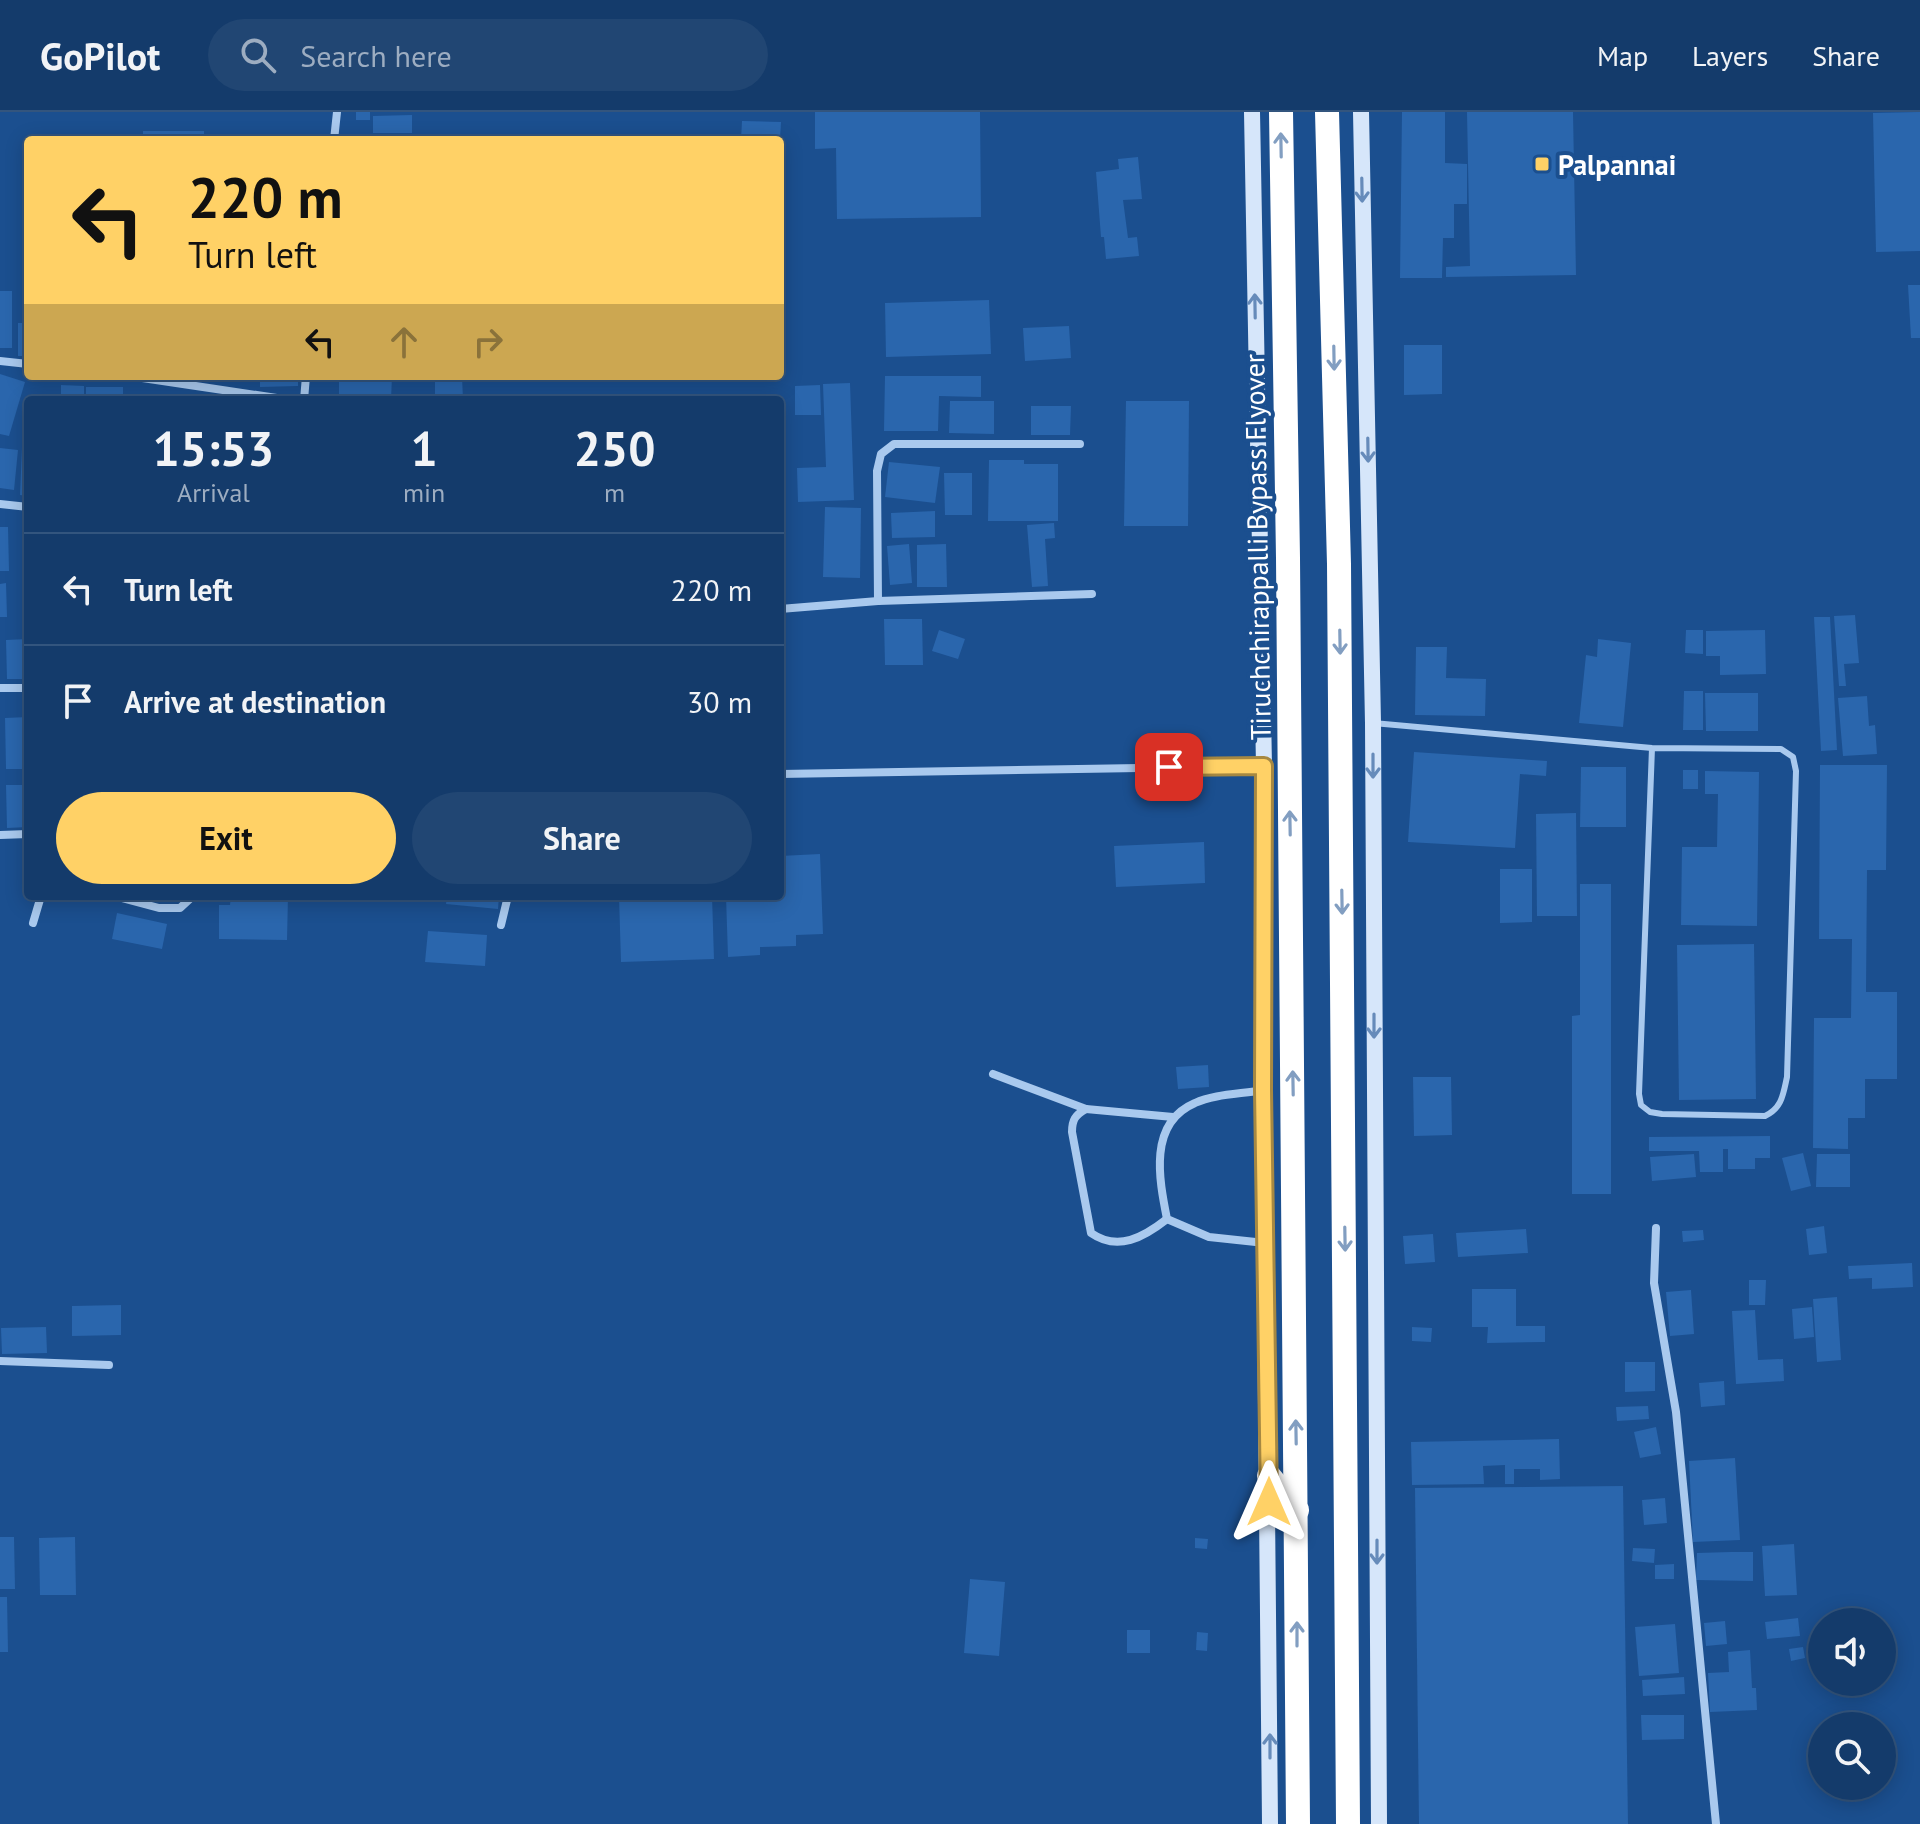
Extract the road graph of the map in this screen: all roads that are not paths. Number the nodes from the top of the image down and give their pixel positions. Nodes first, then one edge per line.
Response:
1 (337, 112) edge
2 (1252, 112) edge
3 (1281, 112) edge
4 (1327, 112) edge
5 (1361, 112) edge
6 (334, 136) edge
7 (0, 361) edge
8 (24, 364) edge
9 (156, 380) edge
10 (263, 396) edge
11 (1080, 444) dead end
12 (0, 504) edge
13 (24, 507) edge
14 (1092, 594) dead end
15 (878, 601) junction
16 (784, 609) edge
17 (0, 688) edge
18 (24, 688) edge
19 (1373, 723) junction
20 (1652, 748) junction
21 (1264, 766) junction
22 (784, 774) edge
23 (24, 834) edge
24 (0, 835) edge
25 (40, 900) edge
26 (129, 900) edge
27 (189, 900) edge
28 (507, 900) edge
29 (33, 923) dead end
30 (501, 925) dead end
31 (993, 1074) dead end
32 (1263, 1090) junction
33 (1086, 1109) junction
34 (1173, 1117) junction
35 (1167, 1219) junction
36 (1656, 1228) dead end
37 (1266, 1243) junction
38 (0, 1361) edge
39 (109, 1365) dead end
40 (1269, 1476) junction
41 (1297, 1510) junction
42 (1270, 1824) edge
43 (1298, 1824) edge
44 (1348, 1824) edge
45 (1379, 1824) edge
46 (1716, 1824) edge

1 - 6 street
21 -> 2 street
41 -> 3 highway, Tiruchchirappalli Bypass Flyover
4 -> 44 highway
5 -> 19 street
7 - 8 street
9 - 10 street
11 - 15 street
12 - 13 street
14 - 15 street
15 - 16 street
17 - 18 street
19 - 20 lane
19 -> 45 street
20 - 20 lane
21 - 22 street
21 - 32 street
23 - 24 street
25 - 29 street
26 - 27 street
28 - 30 street
31 - 33 street
32 - 34 street
32 - 37 street
33 - 34 street
33 - 35 street
34 - 35 street
35 - 37 street
36 - 46 street
37 - 40 street
38 - 39 street
40 - 41 highway
42 -> 40 street
43 -> 41 highway, Tiruchchirappalli Bypass Flyover

